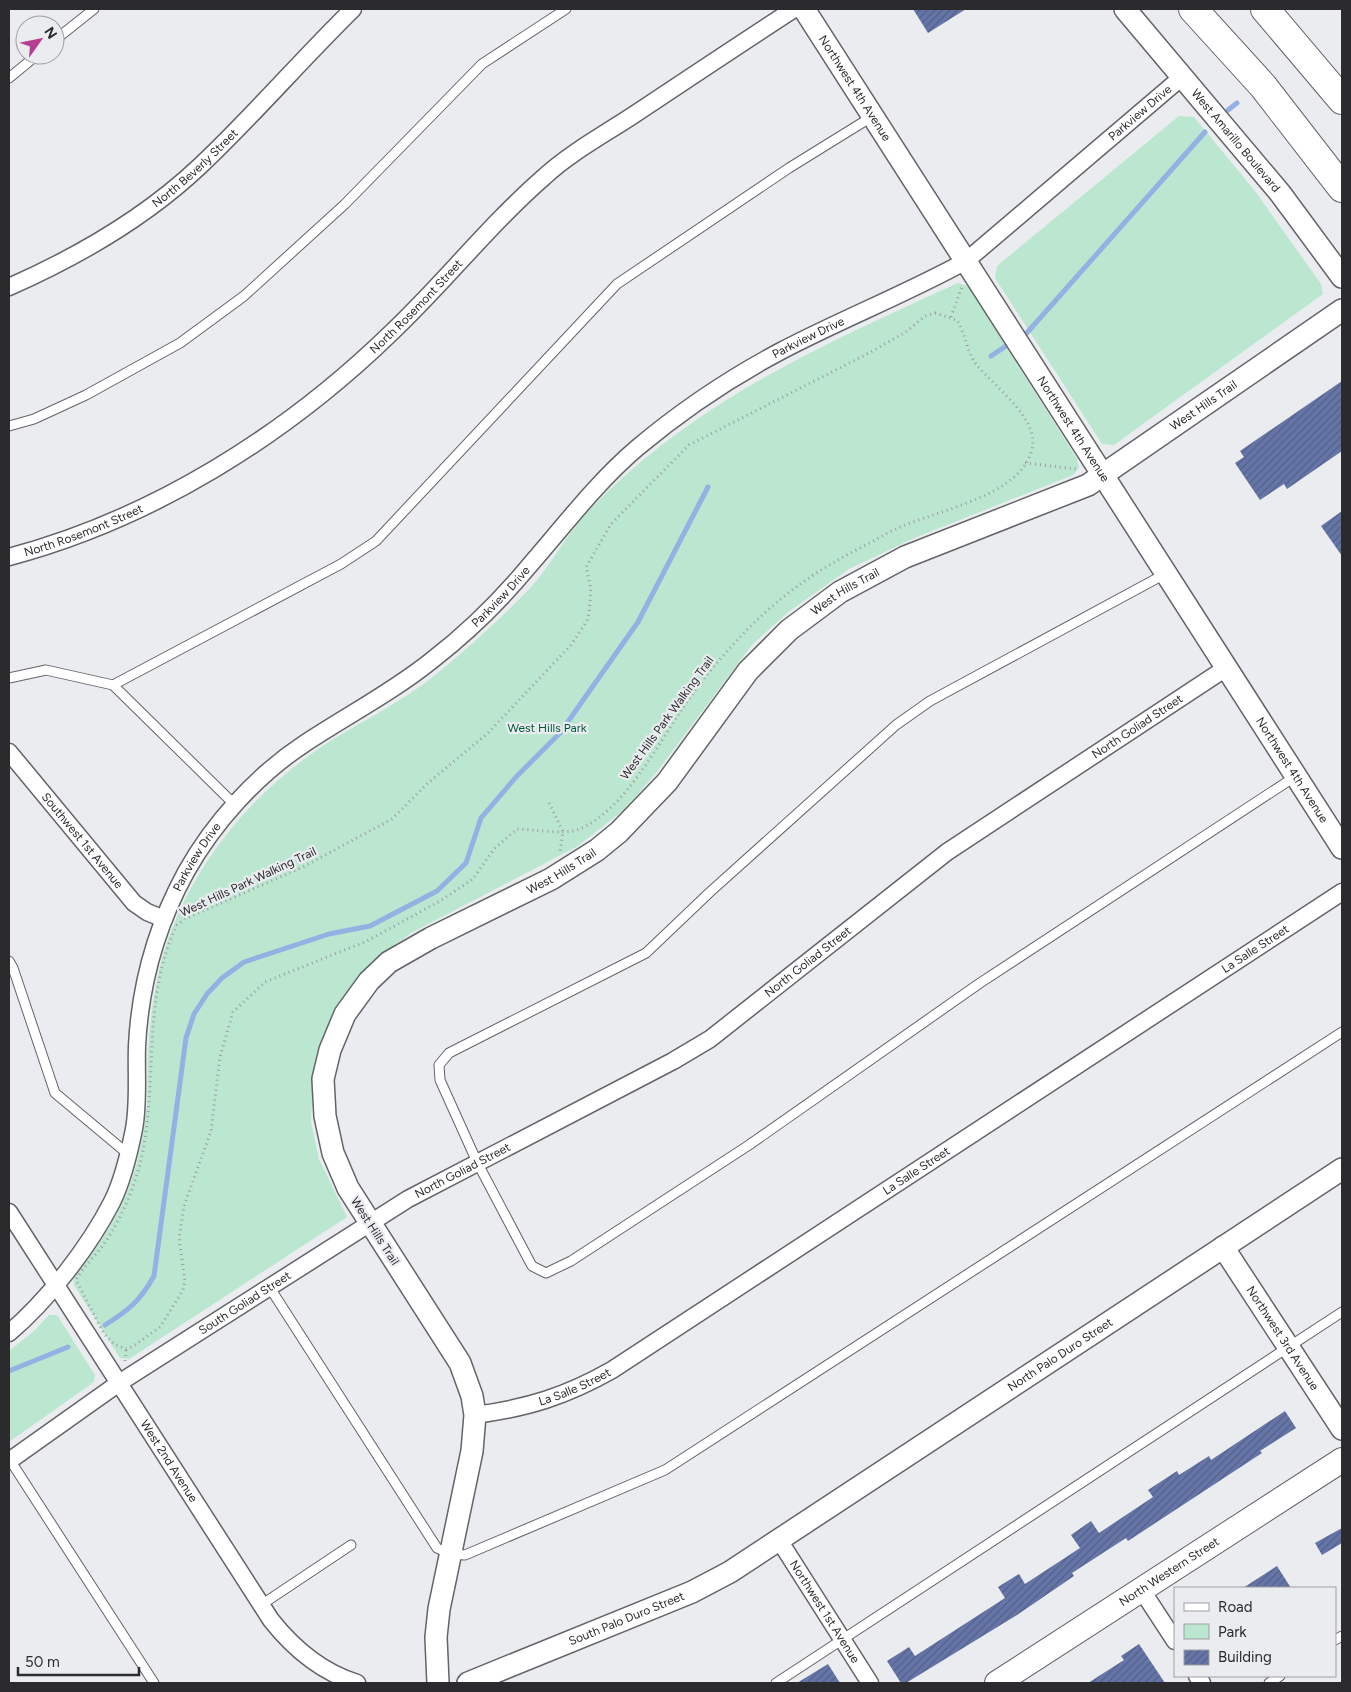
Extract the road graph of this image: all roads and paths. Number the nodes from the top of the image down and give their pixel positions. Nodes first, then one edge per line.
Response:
1 (94, 9) edge
2 (353, 9) edge
3 (566, 9) edge
4 (794, 9) edge
5 (804, 9) edge
6 (1124, 9) edge
7 (1193, 9) edge
8 (1266, 9) edge
9 (65, 32) edge
10 (25, 65) edge
11 (1182, 77) junction
12 (9, 78) edge
13 (1342, 100) edge
14 (873, 116) junction
15 (1342, 188) edge
16 (965, 272) junction
17 (1342, 277) edge
18 (9, 287) edge
19 (1342, 310) edge
20 (951, 317) junction
21 (9, 426) edge
22 (1026, 463) junction
23 (1079, 470) dead end
24 (1102, 477) junction
25 (9, 557) edge
26 (1165, 574) junction
27 (1226, 668) junction
28 (9, 678) edge
29 (112, 685) junction
30 (9, 752) edge
31 (1296, 776) junction
32 (549, 803) dead end
33 (235, 805) junction
34 (564, 832) junction
35 (1342, 848) edge
36 (556, 855) dead end
37 (1342, 892) edge
38 (164, 919) junction
39 (9, 961) edge
40 (1342, 1032) edge
41 (128, 1154) junction
42 (477, 1162) junction
43 (1342, 1169) edge
44 (9, 1212) edge
45 (370, 1223) junction
46 (1223, 1247) junction
47 (55, 1284) junction
48 (270, 1288) junction
49 (1342, 1312) edge
50 (9, 1333) edge
51 (1288, 1347) junction
52 (126, 1349) junction
53 (125, 1364) dead end
54 (120, 1383) junction
55 (475, 1415) junction
56 (1342, 1429) edge
57 (10, 1460) edge
58 (1342, 1460) edge
59 (779, 1540) junction
60 (351, 1545) dead end
61 (450, 1554) junction
62 (1141, 1589) junction
63 (261, 1605) junction
64 (1174, 1639) edge
65 (842, 1640) junction
66 (154, 1683) edge
67 (357, 1683) edge
68 (438, 1683) edge
69 (468, 1683) edge
70 (776, 1683) edge
71 (870, 1683) edge
72 (997, 1683) edge

1 - 9 lane
2 - 18 street, North Beverly Street
3 - 21 lane
4 - 25 street, North Rosemont Street
5 - 14 street, Northwest 4th Avenue
6 - 11 street, West Amarillo Boulevard
7 - 15 highway
8 - 13 highway
10 - 12 lane
11 - 16 street, Parkview Drive
11 - 17 street, West Amarillo Boulevard
14 - 16 street, Northwest 4th Avenue
14 - 29 lane
16 - 20 path
16 - 24 street, Northwest 4th Avenue
16 - 33 street, Parkview Drive
19 - 24 street, West Hills Trail
20 - 22 path, West Hills Park Walking Trail
20 - 52 path, West Hills Park Walking Trail
22 - 23 path
22 - 34 path, West Hills Park Walking Trail
24 - 26 street, Northwest 4th Avenue
24 - 45 street, West Hills Trail
26 - 27 street, Northwest 4th Avenue
26 - 42 lane
27 - 31 street, Northwest 4th Avenue
27 - 42 street, North Goliad Street
28 - 29 lane
29 - 33 lane
30 - 38 street, Southwest 1st Avenue
31 - 35 street, Northwest 4th Avenue
31 - 42 lane
32 - 34 path
33 - 38 street, Parkview Drive
34 - 36 path
34 - 52 path, West Hills Park Walking Trail
37 - 55 street, La Salle Street
38 - 41 street, Parkview Drive
39 - 41 lane
40 - 61 lane
41 - 47 street, Parkview Drive
42 - 45 street, North Goliad Street
43 - 46 street, North Palo Duro Street
44 - 47 street, West 2nd Avenue
45 - 48 street, South Goliad Street
45 - 55 street, West Hills Trail
46 - 51 street, Northwest 3rd Avenue
46 - 59 street, North Palo Duro Street
47 - 50 street, Parkview Drive
47 - 54 street, West 2nd Avenue
48 - 54 street, South Goliad Street
48 - 61 lane
49 - 51 lane
51 - 56 street, Northwest 3rd Avenue
51 - 65 lane
52 - 53 path
54 - 57 street, South Goliad Street
54 - 63 street, West 2nd Avenue
55 - 61 street, West Hills Trail
57 - 66 lane
58 - 62 main road, North Western Street
59 - 65 street, Northwest 1st Avenue
59 - 69 street, South Palo Duro Street
60 - 63 lane
61 - 68 street, West Hills Trail
62 - 64 street
62 - 72 main road, North Western Street
63 - 67 street, West 2nd Avenue
65 - 70 lane
65 - 71 street, Northwest 1st Avenue

